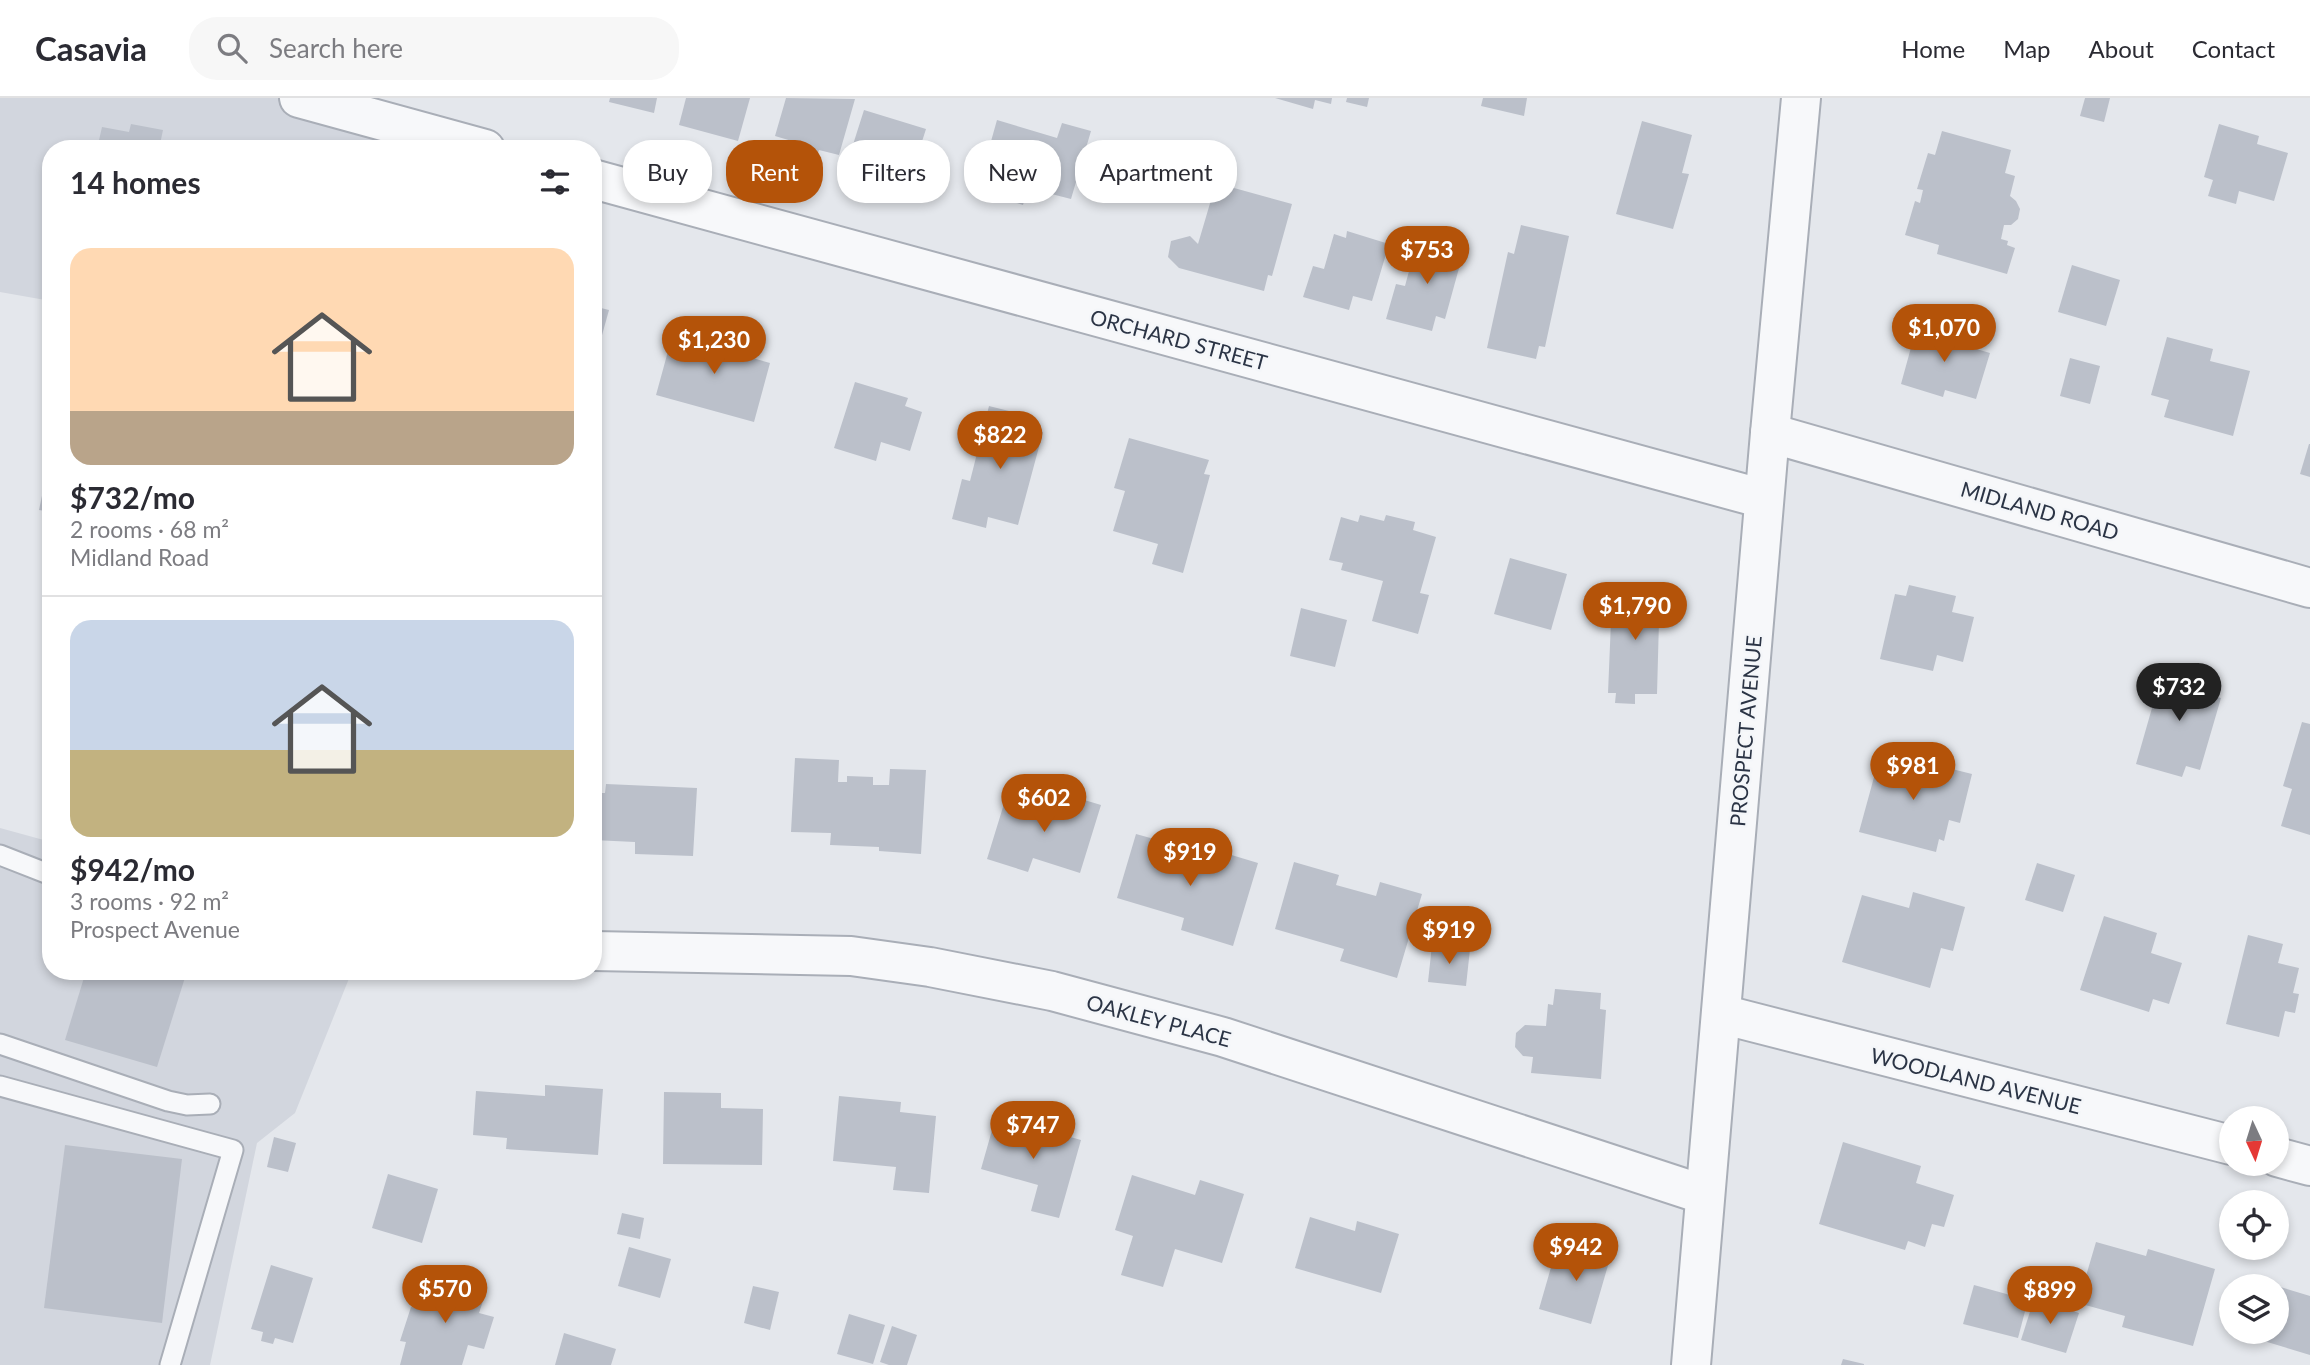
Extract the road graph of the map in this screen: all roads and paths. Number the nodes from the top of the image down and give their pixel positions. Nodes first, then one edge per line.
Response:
1 (299, 98) edge
2 (1801, 98) edge
3 (452, 140) edge
4 (602, 180) edge
5 (1770, 433) junction
6 (1764, 499) junction
7 (2310, 588) edge
8 (0, 855) edge
9 (42, 871) edge
10 (602, 951) edge
11 (1721, 1014) junction
12 (0, 1044) edge
13 (0, 1086) edge
14 (210, 1104) dead end
15 (2219, 1142) edge
16 (2289, 1160) edge
17 (2310, 1166) edge
18 (1705, 1195) junction
19 (170, 1365) edge
20 (1691, 1365) edge

1 - 3 street
2 - 5 street, PROSPECT AVENUE
4 - 6 street, ORCHARD STREET
5 - 6 street, PROSPECT AVENUE
5 - 7 street, MIDLAND ROAD
6 - 11 street, PROSPECT AVENUE
8 - 9 lane
10 - 18 street, OAKLEY PLACE
11 - 15 street, WOODLAND AVENUE
11 - 18 street, PROSPECT AVENUE
12 - 14 lane
13 - 19 lane
16 - 17 street
18 - 20 street, PROSPECT AVENUE

